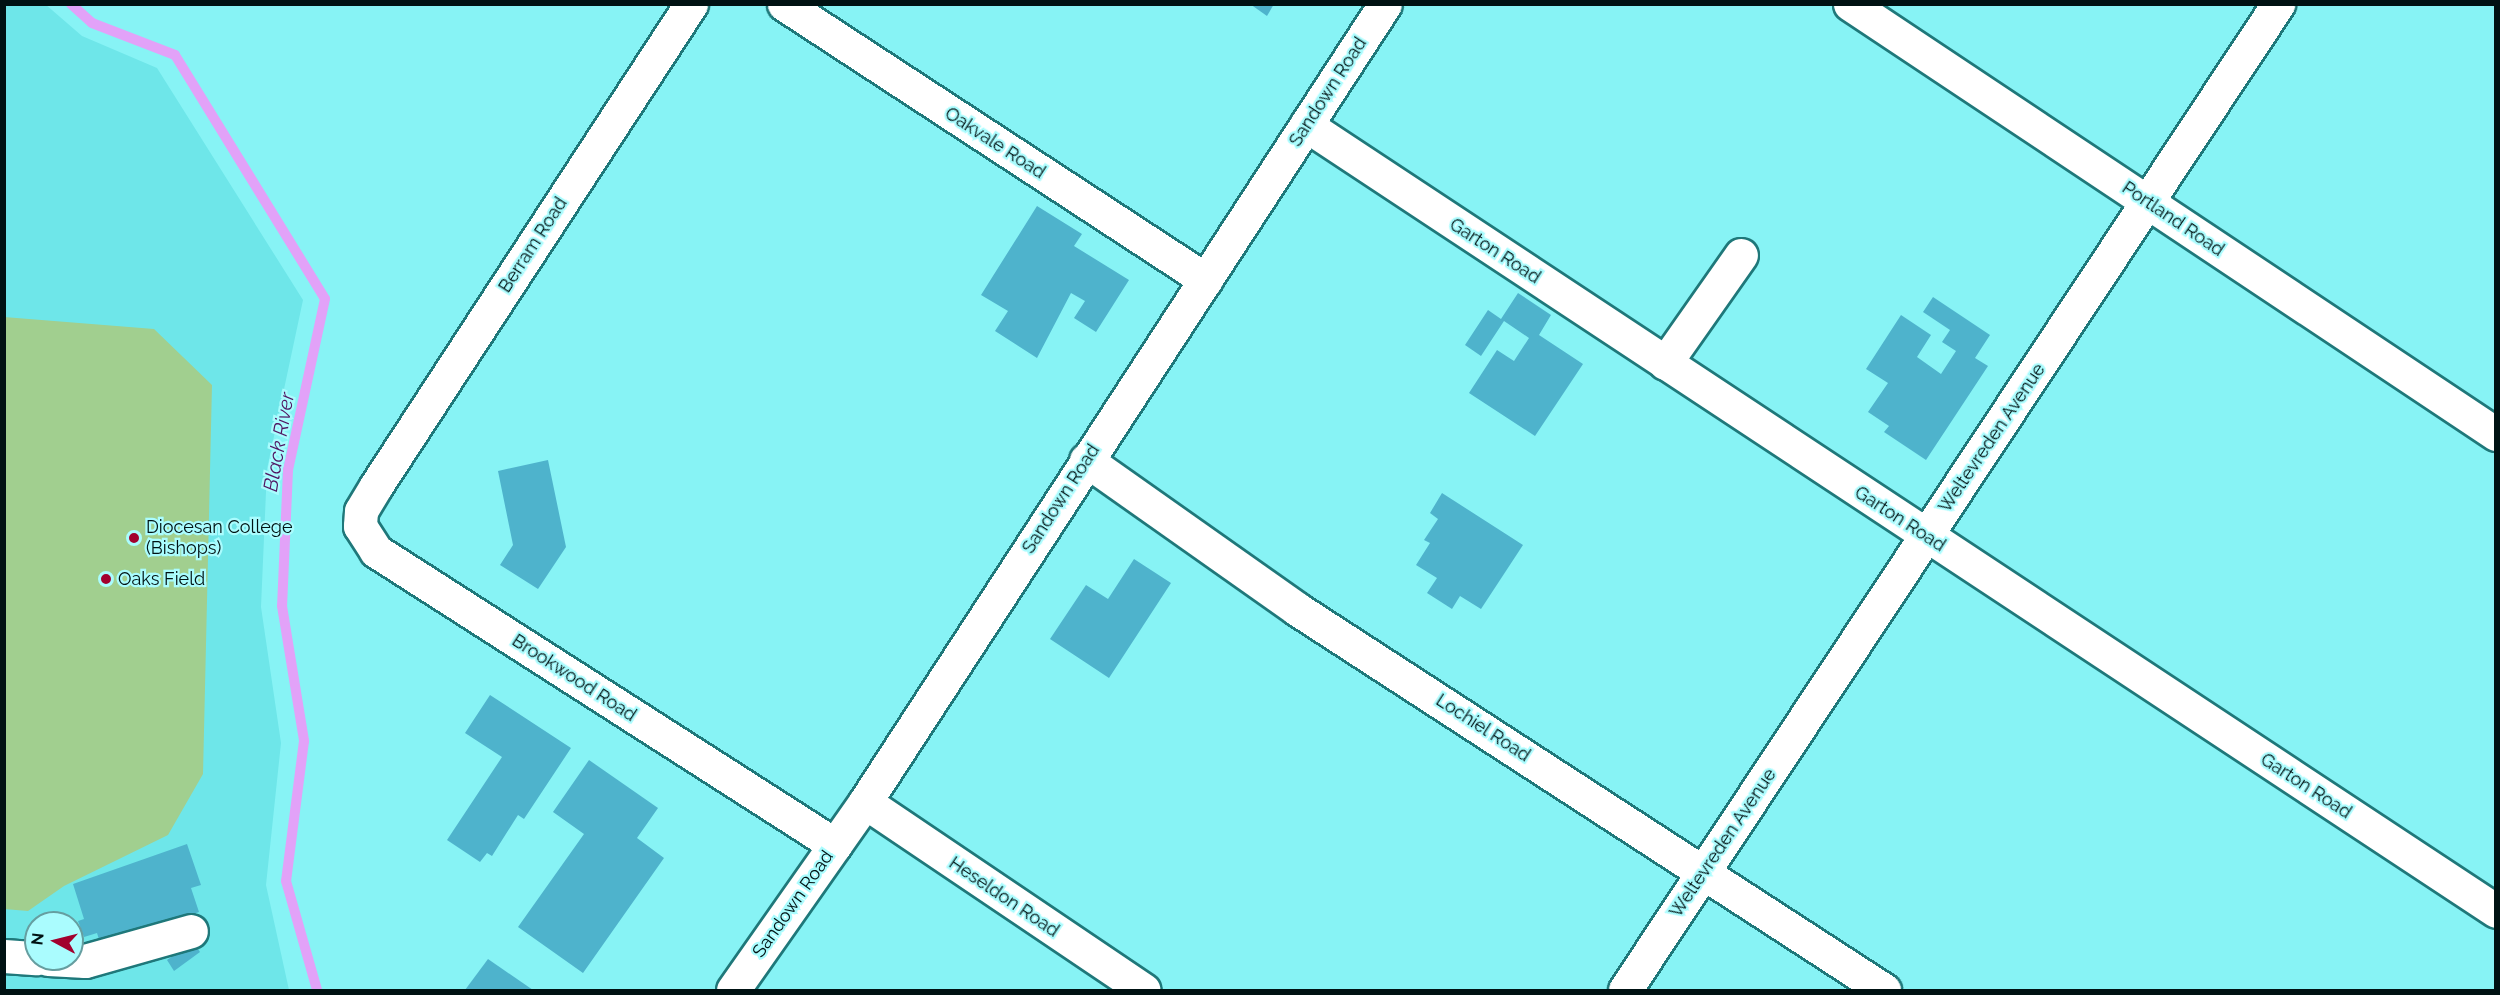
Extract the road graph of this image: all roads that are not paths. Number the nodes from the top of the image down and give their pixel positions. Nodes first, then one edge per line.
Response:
1 (691, 4) edge
2 (784, 4) edge
3 (1385, 4) edge
4 (1850, 4) edge
5 (2278, 4) edge
6 (1306, 125) junction
7 (2148, 203) junction
8 (1741, 255) dead end
9 (1206, 280) junction
10 (1665, 363) junction
11 (2496, 434) edge
12 (1086, 460) junction
13 (375, 486) joint
14 (1926, 536) junction
15 (865, 802) junction
16 (835, 845) junction
17 (1705, 871) junction
18 (2496, 911) edge
19 (191, 931) dead end
20 (4, 956) edge
21 (24, 957) edge
22 (84, 961) edge
23 (733, 990) edge
24 (1144, 990) edge
25 (1625, 990) edge
26 (1884, 990) edge

1 - 13 street, Berram Road
2 - 9 street, Oakvale Road
3 - 6 street, Sandown Road
4 - 7 street, Portland Road
5 - 7 street, Weltevreden Avenue
6 - 9 street, Sandown Road
6 - 10 street, Garton Road
7 - 11 street, Portland Road
7 - 14 street, Weltevreden Avenue
8 - 10 street
9 - 12 street, Sandown Road
10 - 14 street, Garton Road
12 - 15 street, Sandown Road
12 - 17 street, Lochiel Road
13 - 16 street, Brookwood Road
14 - 17 street, Weltevreden Avenue
14 - 18 street, Garton Road
15 - 16 street, Sandown Road
15 - 24 street, Heseldon Road
16 - 23 street, Sandown Road
17 - 25 street, Weltevreden Avenue
17 - 26 street, Lochiel Road
19 - 22 street
20 - 21 street

